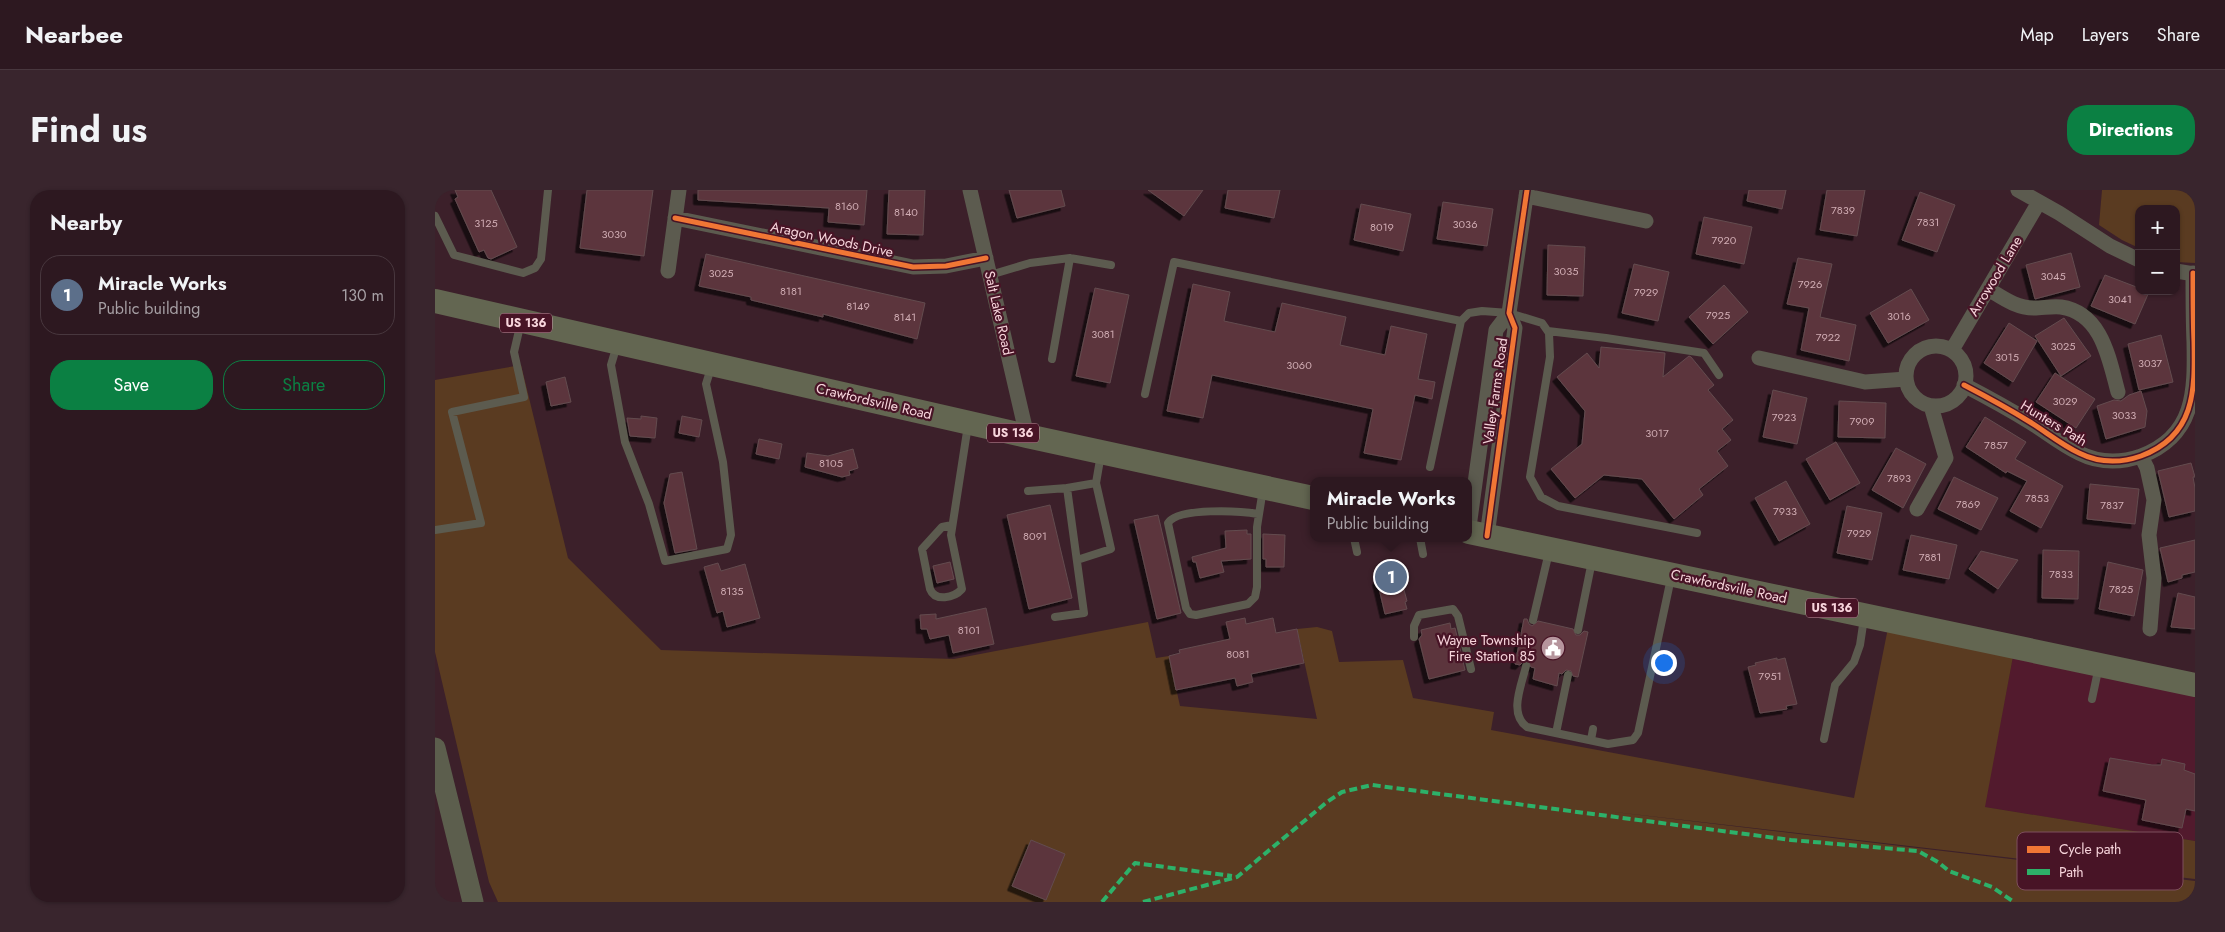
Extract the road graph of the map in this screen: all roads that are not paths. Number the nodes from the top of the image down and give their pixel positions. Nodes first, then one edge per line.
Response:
1 (548, 190) edge
2 (679, 190) edge
3 (970, 190) edge
4 (2018, 190) edge
5 (1526, 193) edge
6 (2039, 202) junction
7 (435, 216) edge
8 (675, 218) junction
9 (1645, 221) dead end
10 (986, 258) junction
11 (1070, 258) junction
12 (2135, 258) edge
13 (1111, 265) dead end
14 (668, 271) dead end
15 (2180, 271) edge
16 (2194, 273) edge
17 (990, 275) junction
18 (1988, 289) junction
19 (435, 301) edge
20 (1509, 313) junction
21 (521, 321) junction
22 (1461, 321) junction
23 (1548, 331) junction
24 (618, 343) junction
25 (1951, 350) junction
26 (1759, 358) dead end
27 (1052, 359) dead end
28 (712, 364) junction
29 (1719, 375) dead end
30 (1906, 378) junction
31 (1964, 384) junction
32 (2118, 392) dead end
33 (1145, 394) dead end
34 (1931, 406) junction
35 (969, 423) junction
36 (1027, 436) junction
37 (1102, 452) junction
38 (2141, 456) junction
39 (1430, 467) dead end
40 (1096, 483) junction
41 (1263, 487) junction
42 (1067, 488) junction
43 (1028, 491) dead end
44 (1310, 497) edge
45 (1917, 509) dead end
46 (1259, 514) junction
47 (952, 525) junction
48 (435, 530) edge
49 (1475, 531) edge
50 (1697, 533) dead end
51 (1355, 542) edge
52 (1421, 542) edge
53 (1549, 548) junction
54 (1357, 552) dead end
55 (1423, 554) dead end
56 (1593, 557) junction
57 (1077, 560) junction
58 (1672, 574) junction
59 (1865, 615) junction
60 (1055, 617) dead end
61 (1533, 620) dead end
62 (2150, 629) dead end
63 (1578, 630) dead end
64 (1414, 637) dead end
65 (1647, 647) dead end
66 (1656, 649) junction
67 (2099, 665) junction
68 (1526, 666) dead end
69 (1471, 668) dead end
70 (1568, 675) dead end
71 (2195, 686) edge
72 (2092, 699) dead end
73 (1593, 729) dead end
74 (1556, 733) junction
75 (1824, 739) dead end
76 (1591, 740) junction
77 (435, 748) edge
78 (473, 902) edge

1 - 7 lane
2 - 8 street
3 - 10 street, Salt Lake Road
4 - 6 street
5 - 9 street
5 - 20 street, Valley Farms Road
6 - 12 street
6 - 18 street, Arrowood Lane
8 - 10 street, Aragon Woods Drive
8 - 14 street
10 - 17 street, Salt Lake Road
11 - 13 lane
11 - 17 lane
11 - 27 lane
15 - 16 street
16 - 38 street, Hunters Path
17 - 36 street, Salt Lake Road
18 - 25 street, Arrowood Lane
18 - 32 street
19 - 21 main road, Crawfordsville Road / US 136
20 - 22 lane
20 - 23 lane
20 - 49 street, Valley Farms Road
21 - 24 main road, Crawfordsville Road / US 136
21 - 48 lane
22 - 33 lane
22 - 39 lane
23 - 29 lane
23 - 50 lane
24 - 28 main road, Crawfordsville Road / US 136
24 - 28 lane
25 - 30 street
25 - 31 street
26 - 30 street
28 - 35 main road, Crawfordsville Road / US 136
30 - 34 street
31 - 34 street
31 - 38 street, Hunters Path
34 - 45 street
35 - 36 main road, Crawfordsville Road / US 136
35 - 47 lane
36 - 37 main road, Crawfordsville Road / US 136
37 - 40 lane
37 - 41 main road, Crawfordsville Road / US 136
38 - 62 street
40 - 42 lane
40 - 57 lane
41 - 44 main road, Crawfordsville Road / US 136
41 - 46 lane
42 - 43 lane
42 - 57 lane
46 - 46 lane
47 - 47 lane
49 - 53 main road, Crawfordsville Road / US 136
51 - 54 lane
52 - 55 lane
53 - 56 main road, Crawfordsville Road / US 136
53 - 61 lane
56 - 58 main road, Crawfordsville Road / US 136
56 - 63 lane
57 - 60 lane
58 - 59 main road, Crawfordsville Road / US 136
58 - 66 lane
59 - 67 main road, Crawfordsville Road / US 136
59 - 75 lane
64 - 69 lane
65 - 66 lane
66 - 76 lane
67 - 71 main road, Crawfordsville Road / US 136
67 - 72 lane
68 - 74 lane
70 - 74 lane
73 - 76 lane
74 - 76 lane
77 - 78 main road

